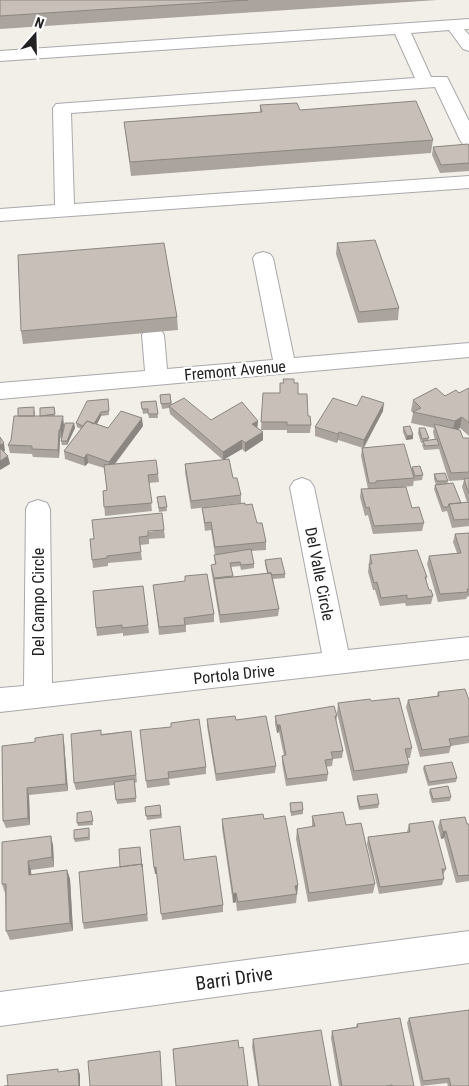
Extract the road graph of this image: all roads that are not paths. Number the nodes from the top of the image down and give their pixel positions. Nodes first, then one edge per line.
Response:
1 (461, 25) edge
2 (401, 29) junction
3 (469, 46) edge
4 (0, 56) edge
5 (426, 82) junction
6 (469, 140) edge
7 (469, 182) edge
8 (65, 210) junction
9 (0, 215) edge
10 (262, 258) dead end
11 (153, 335) edge
12 (469, 350) edge
13 (285, 366) junction
14 (157, 377) junction
15 (0, 391) edge
16 (302, 486) dead end
17 (38, 509) dead end
18 (469, 648) edge
19 (338, 662) junction
20 (38, 696) junction
21 (0, 700) edge
22 (469, 947) edge
23 (0, 1009) edge

1 - 2 street
1 - 3 street
2 - 4 street
2 - 5 street
5 - 6 street
5 - 8 street
7 - 8 street
8 - 9 street
10 - 13 street
11 - 14 street
12 - 13 street, Fremont Avenue
13 - 14 street, Fremont Avenue
14 - 15 street, Fremont Avenue
16 - 19 street, Del Valle Circle
17 - 20 street, Del Campo Circle
18 - 19 street, Portola Drive
19 - 20 street, Portola Drive
20 - 21 street, Portola Drive
22 - 23 street, Barri Drive

